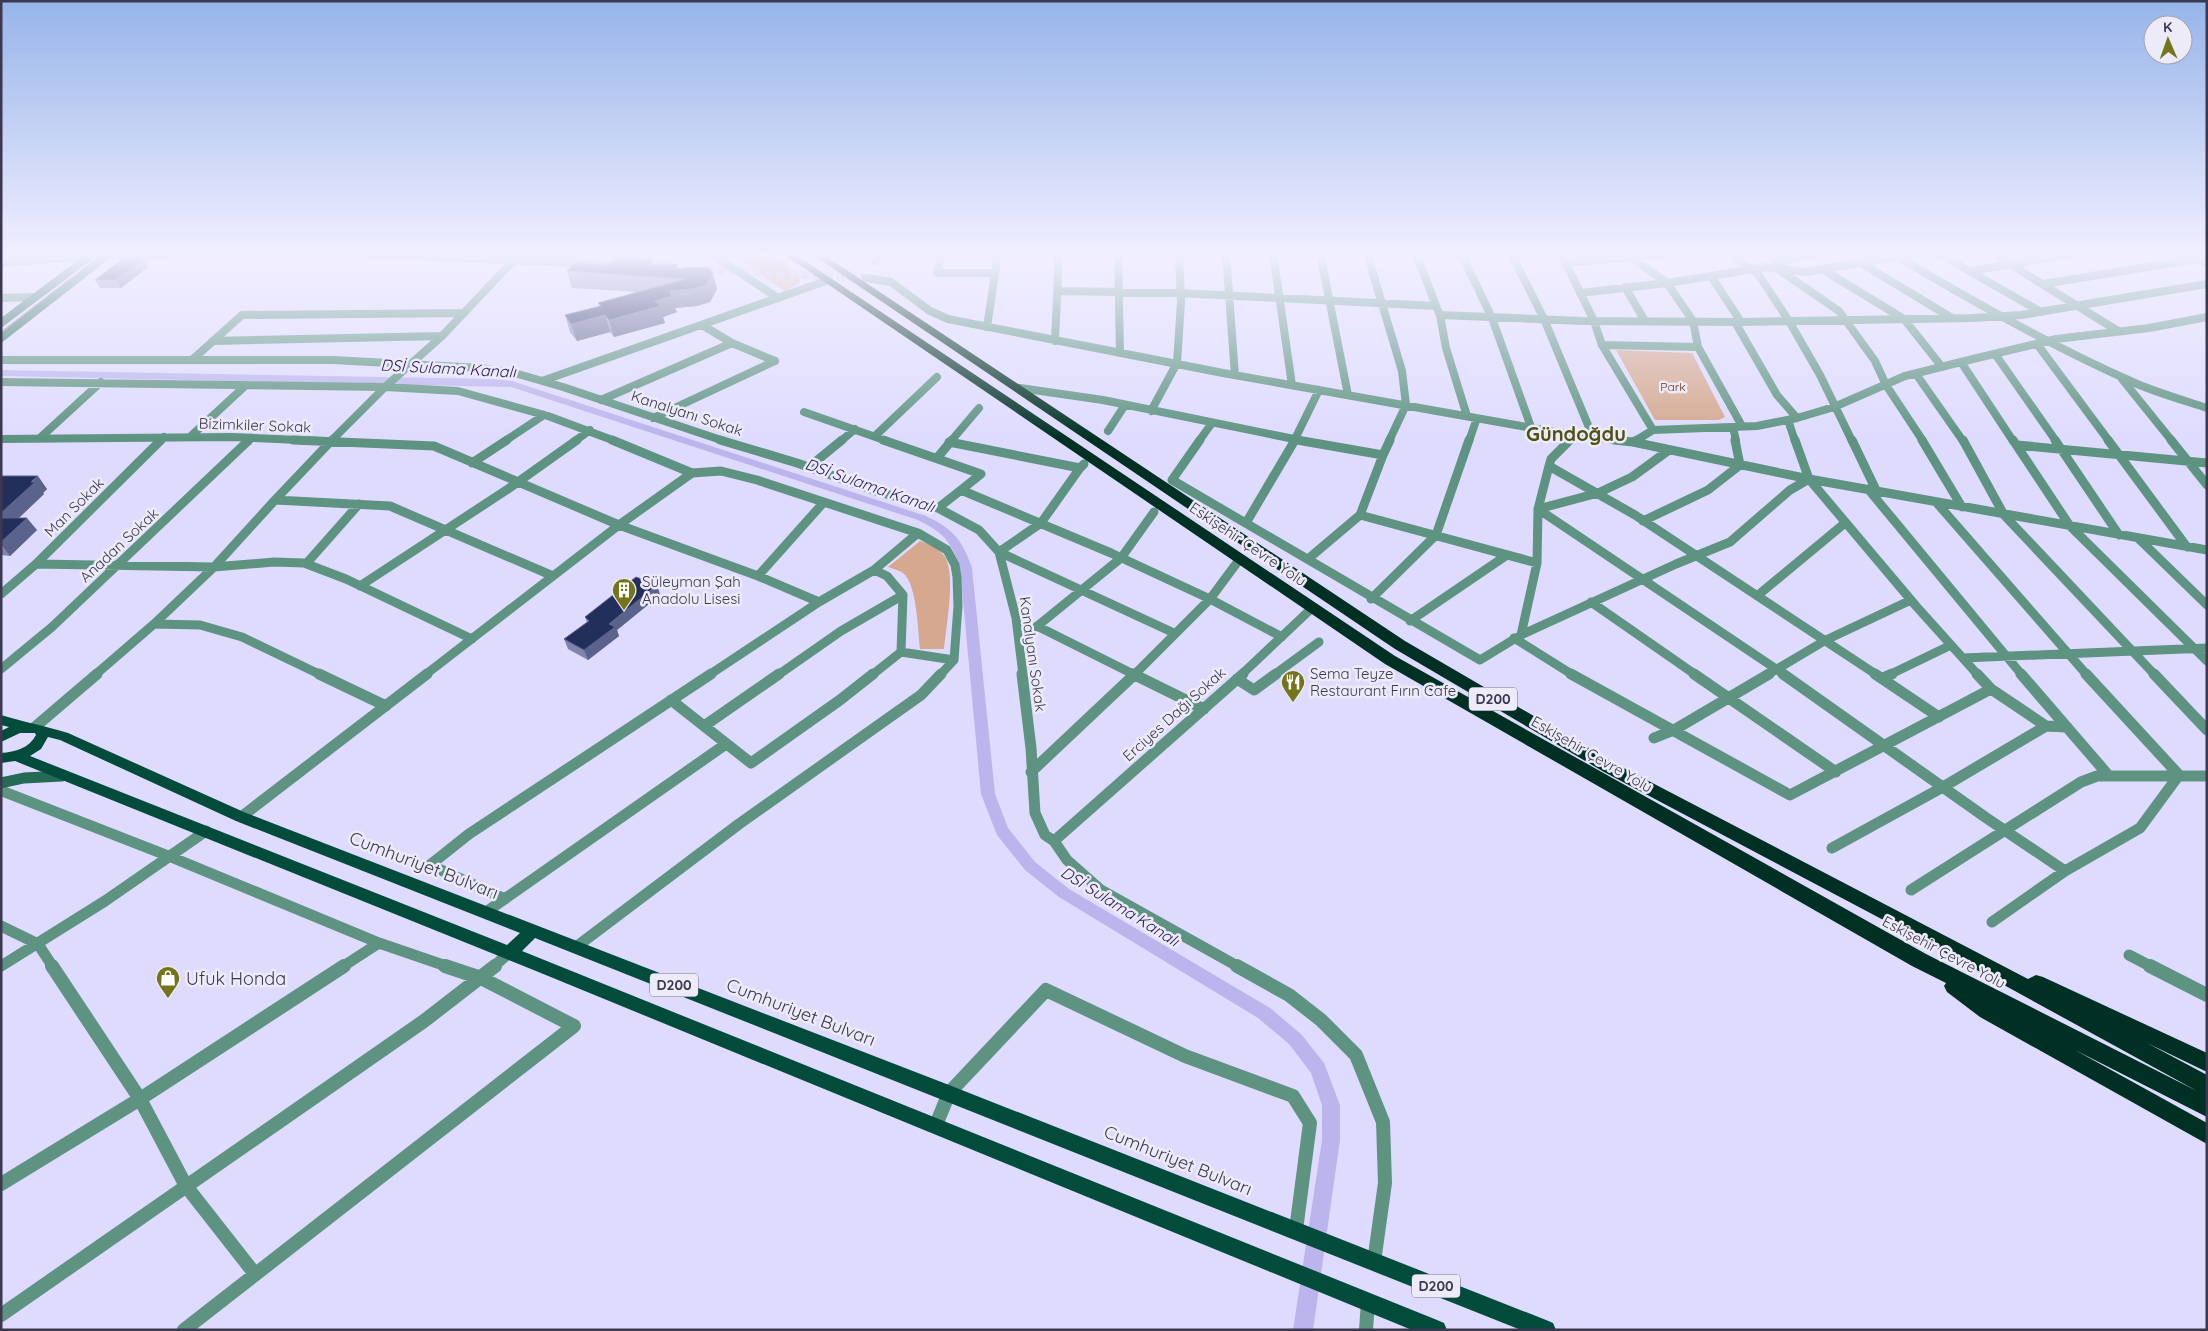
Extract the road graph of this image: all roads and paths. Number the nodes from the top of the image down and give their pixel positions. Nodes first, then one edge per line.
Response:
1 (12, 315) edge
2 (30, 315) edge
3 (242, 315) edge
4 (462, 315) edge
5 (730, 315) edge
6 (876, 315) edge
7 (909, 315) edge
8 (940, 315) edge
9 (989, 315) edge
10 (1057, 315) edge
11 (1119, 315) edge
12 (1179, 315) edge
13 (1231, 315) edge
14 (1283, 315) edge
15 (1334, 315) edge
16 (1385, 315) edge
17 (1440, 315) edge
18 (1442, 315) edge
19 (1491, 315) edge
20 (1542, 315) edge
21 (1591, 315) edge
22 (1642, 315) edge
23 (1689, 315) edge
24 (1734, 315) edge
25 (1785, 315) edge
26 (1842, 315) edge
27 (1898, 315) edge
28 (1947, 315) edge
29 (2008, 315) edge
30 (2090, 315) edge
31 (1999, 316) junction
32 (2207, 317) edge
33 (1492, 318) junction
34 (1952, 318) junction
35 (1544, 319) junction
36 (1904, 319) junction
37 (1846, 320) junction
38 (1594, 321) junction
39 (1645, 321) junction
40 (1693, 321) junction
41 (1789, 321) junction
42 (1738, 322) junction
43 (1, 323) edge
44 (702, 325) junction
45 (987, 327) junction
46 (2118, 331) junction
47 (442, 336) junction
48 (1, 338) edge
49 (213, 341) junction
50 (1055, 341) junction
51 (2047, 341) junction
52 (732, 343) junction
53 (2037, 344) junction
54 (1602, 345) junction
55 (1698, 347) junction
56 (1120, 354) junction
57 (1995, 354) junction
58 (193, 359) junction
59 (1, 360) edge
60 (1961, 362) junction
61 (1178, 363) junction
62 (408, 365) junction
63 (1942, 367) junction
64 (1916, 374) junction
65 (1235, 375) junction
66 (2119, 376) junction
67 (936, 377) dead end
68 (542, 381) junction
69 (1, 382) edge
70 (101, 382) junction
71 (246, 385) junction
72 (388, 385) junction
73 (1292, 385) junction
74 (1886, 385) junction
75 (1020, 388) junction
76 (1319, 390) junction
77 (1348, 394) junction
78 (601, 400) junction
79 (1125, 405) junction
80 (1406, 405) junction
81 (979, 408) dead end
82 (1834, 408) junction
83 (2205, 408) edge
84 (1151, 411) junction
85 (804, 412) dead end
86 (544, 415) junction
87 (1467, 416) junction
88 (653, 418) junction
89 (1477, 418) junction
90 (1793, 419) junction
91 (1212, 424) junction
92 (1531, 427) junction
93 (1737, 427) junction
94 (590, 430) junction
95 (855, 430) junction
96 (1653, 430) junction
97 (1108, 431) dead end
98 (1574, 435) junction
99 (875, 436) junction
100 (41, 437) junction
101 (164, 437) junction
102 (190, 437) junction
103 (1593, 437) junction
104 (252, 438) junction
105 (1, 439) edge
106 (1295, 440) junction
107 (331, 441) junction
108 (949, 442) junction
109 (1633, 442) junction
110 (2017, 444) junction
111 (2062, 449) junction
112 (1668, 450) junction
113 (2120, 454) junction
114 (1383, 455) junction
115 (937, 458) junction
116 (2188, 461) junction
117 (472, 463) junction
118 (2207, 463) edge
119 (1740, 465) junction
120 (1549, 466) junction
121 (809, 467) junction
122 (692, 472) junction
123 (1809, 479) junction
124 (517, 482) junction
125 (2207, 485) edge
126 (961, 490) junction
127 (1872, 490) junction
128 (1598, 493) junction
129 (275, 500) junction
130 (824, 502) junction
131 (1936, 502) junction
132 (359, 504) junction
133 (1962, 507) junction
134 (938, 508) junction
135 (1538, 509) junction
136 (1154, 512) dead end
137 (1360, 515) junction
138 (2004, 515) junction
139 (1643, 521) junction
140 (1041, 523) junction
141 (1246, 523) junction
142 (1845, 523) junction
143 (619, 525) junction
144 (2070, 526) junction
145 (445, 531) junction
146 (918, 533) junction
147 (1436, 535) junction
148 (2119, 535) junction
149 (2138, 538) junction
150 (2187, 547) junction
151 (2207, 550) edge
152 (999, 552) junction
153 (1507, 555) junction
154 (1696, 556) junction
155 (1121, 558) junction
156 (1238, 560) junction
157 (1308, 560) junction
158 (1537, 563) junction
159 (36, 564) junction
160 (306, 564) junction
161 (118, 565) junction
162 (214, 567) junction
163 (874, 570) junction
164 (554, 576) junction
165 (758, 576) junction
166 (1645, 578) junction
167 (360, 586) junction
168 (1082, 591) junction
169 (1, 594) edge
170 (903, 595) junction
171 (1757, 596) junction
172 (1210, 599) junction
173 (1371, 599) junction
174 (1911, 600) junction
175 (819, 602) junction
176 (1591, 602) junction
177 (2207, 605) edge
178 (1312, 608) junction
179 (1410, 621) junction
180 (154, 624) junction
181 (1037, 626) junction
182 (1174, 633) junction
183 (1282, 637) junction
184 (1517, 637) junction
185 (472, 639) junction
186 (1826, 640) junction
187 (1019, 641) junction
188 (1319, 642) dead end
189 (1951, 645) junction
190 (2194, 648) junction
191 (2207, 648) edge
192 (2129, 650) junction
193 (902, 652) junction
194 (2066, 652) junction
195 (2005, 655) junction
196 (1963, 658) junction
197 (954, 660) junction
198 (2207, 661) edge
199 (1, 668) edge
200 (1776, 668) junction
201 (1135, 674) junction
202 (1883, 678) junction
203 (1237, 679) junction
204 (1991, 689) junction
205 (1728, 698) junction
206 (671, 700) junction
207 (386, 706) junction
208 (1204, 709) junction
209 (1939, 717) junction
210 (1, 720) edge
211 (704, 726) junction
212 (2046, 726) junction
213 (2067, 727) junction
214 (34, 728) junction
215 (1674, 730) junction
216 (2207, 730) edge
217 (1, 737) edge
218 (1654, 738) dead end
219 (726, 744) junction
220 (1884, 744) junction
221 (7, 759) edge
222 (1031, 772) junction
223 (1836, 772) junction
224 (2179, 775) junction
225 (62, 776) junction
226 (2109, 776) junction
227 (2207, 776) edge
228 (2, 787) edge
229 (1943, 787) junction
230 (241, 817) junction
231 (206, 831) junction
232 (2004, 831) junction
233 (1054, 841) junction
234 (1832, 848) dead end
235 (171, 857) junction
236 (2065, 871) junction
237 (1911, 890) dead end
238 (505, 899) junction
239 (486, 912) junction
240 (1992, 922) dead end
241 (1, 926) edge
242 (533, 930) junction
243 (379, 943) junction
244 (38, 944) junction
245 (1949, 945) junction
246 (576, 947) junction
247 (509, 953) junction
248 (2129, 955) dead end
249 (1918, 960) junction
250 (1, 966) edge
251 (481, 978) junction
252 (2207, 995) edge
253 (2207, 1062) edge
254 (2207, 1086) edge
255 (949, 1092) junction
256 (140, 1099) junction
257 (2207, 1108) edge
258 (936, 1125) junction
259 (2207, 1134) edge
260 (1, 1184) edge
261 (186, 1186) junction
262 (1310, 1236) junction
263 (1374, 1262) junction
264 (255, 1274) junction
265 (1368, 1302) junction
266 (1, 1314) edge
267 (184, 1330) edge
268 (1366, 1330) edge
269 (1437, 1330) edge
270 (1546, 1330) edge

1 - 43 main road
2 - 48 main road
3 - 49 street
4 - 47 street
5 - 44 street
6 - 156 highway, Eskişehir Çevre Yolu / D200
7 - 75 highway, Eskişehir Çevre Yolu / D200
8 - 45 street
9 - 45 street
10 - 50 street
11 - 56 street
12 - 61 street
13 - 65 street
14 - 73 street
15 - 77 street
16 - 80 street
17 - 87 street
18 - 33 street
19 - 33 street
20 - 35 street
21 - 38 street
22 - 39 street
23 - 40 street
24 - 42 street
25 - 41 street
26 - 37 street
27 - 36 street
28 - 34 street
29 - 31 street
30 - 46 street
31 - 34 street
31 - 51 street
32 - 46 street
33 - 35 street
33 - 92 street
34 - 36 street
35 - 38 street
35 - 103 street
36 - 37 street
36 - 63 street
37 - 41 street
37 - 74 street
38 - 39 street
38 - 54 street
39 - 40 street
40 - 42 street
40 - 55 street
41 - 42 street
41 - 82 street
42 - 90 street
44 - 52 street
44 - 68 street
45 - 50 street
46 - 51 street
47 - 49 street
47 - 62 street
49 - 58 street
50 - 56 street
51 - 53 street
51 - 66 street
52 - 78 street
52 - 88 street
53 - 57 street
53 - 113 street
54 - 55 street
54 - 96 street
55 - 93 street
56 - 61 street
57 - 60 street
57 - 111 street
58 - 59 street, Kanalyanı Sokak
58 - 62 street, Kanalyanı Sokak
60 - 63 street
60 - 110 street
61 - 65 street
61 - 84 street
62 - 68 street, Kanalyanı Sokak
62 - 72 street
63 - 64 street
64 - 74 street
64 - 138 street
65 - 73 street
66 - 83 street
66 - 116 street
67 - 99 street
68 - 78 street, Kanalyanı Sokak
69 - 70 street
70 - 71 street
70 - 100 street
71 - 72 street
71 - 102 street
72 - 86 street
72 - 107 street
73 - 76 street
74 - 82 street
74 - 133 street
75 - 79 street
75 - 245 highway, Eskişehir Çevre Yolu / D200
76 - 77 street
76 - 106 street
77 - 80 street
78 - 88 street, Kanalyanı Sokak
79 - 84 street
79 - 97 street
80 - 87 street
80 - 114 street
81 - 108 street
82 - 90 street
82 - 127 street
84 - 91 street
85 - 95 street
86 - 94 street
86 - 117 street
87 - 89 street
88 - 121 street, Kanalyanı Sokak
89 - 92 street
89 - 147 street
90 - 93 street
90 - 123 street
91 - 106 street
91 - 141 street
92 - 98 street
93 - 96 street
93 - 119 street
94 - 122 street
94 - 124 street
95 - 99 street
95 - 121 street
96 - 109 street
98 - 103 street
98 - 120 street
99 - 115 street
100 - 101 street, Bizimkiler Sokak
100 - 105 street, Bizimkiler Sokak
101 - 102 street, Bizimkiler Sokak
101 - 159 street, Man Sokak
102 - 104 street, Bizimkiler Sokak
103 - 109 street
104 - 107 street, Bizimkiler Sokak
104 - 161 street, Anadan Sokak
106 - 114 street
106 - 141 street
107 - 117 street, Bizimkiler Sokak
107 - 129 street
108 - 115 street
108 - 140 street
109 - 112 street
110 - 111 street
110 - 144 street
111 - 113 street
111 - 148 street
112 - 119 street
112 - 128 street
113 - 116 street
113 - 150 street
114 - 137 street
115 - 126 street
116 - 118 street
116 - 125 street
117 - 124 street, Bizimkiler Sokak
119 - 123 street
119 - 139 street
120 - 128 street
120 - 135 street
121 - 134 street, Kanalyanı Sokak
122 - 130 street
122 - 143 street
123 - 127 street
123 - 142 street
123 - 154 street
124 - 143 street, Bizimkiler Sokak
124 - 145 street
126 - 134 street
126 - 140 street
127 - 131 street
127 - 195 street
128 - 135 street
128 - 139 street
129 - 132 street
129 - 162 street
130 - 146 street
130 - 165 street
131 - 133 street
131 - 194 street
132 - 145 street
132 - 160 street
133 - 138 street
134 - 152 street, Kanalyanı Sokak
135 - 158 street
135 - 166 street
136 - 155 street
137 - 147 street
137 - 157 street
138 - 144 street
138 - 192 street
139 - 154 street
140 - 152 street
140 - 155 street
141 - 157 street
142 - 171 street
142 - 174 street
143 - 164 street
143 - 165 street, Bizimkiler Sokak
144 - 148 street
144 - 190 street
145 - 164 street
145 - 167 street
146 - 163 street
146 - 197 street
147 - 153 street
147 - 173 street
148 - 149 street
149 - 150 street
149 - 177 street
150 - 151 street
152 - 168 street
152 - 187 street, Kanalyanı Sokak
153 - 158 street
153 - 179 street
154 - 166 street
154 - 171 street
155 - 168 street
155 - 172 street
156 - 172 street
156 - 178 highway, Eskişehir Çevre Yolu / D200
157 - 173 street
158 - 184 street
159 - 161 street
159 - 169 street, Man Sokak
160 - 162 street
160 - 167 street
161 - 162 street
161 - 199 street, Anadan Sokak
162 - 180 street
163 - 170 street
163 - 175 street
164 - 185 street
165 - 175 street, Bizimkiler Sokak
166 - 176 street
166 - 200 street
167 - 185 street
168 - 181 street
168 - 182 street
170 - 193 street
170 - 211 street
171 - 186 street
172 - 182 street
172 - 183 street
173 - 179 street
174 - 186 street
174 - 189 street
175 - 206 street
176 - 184 street
176 - 205 street
178 - 183 street, Erciyes Dağı Sokak
178 - 249 highway, Eskişehir Çevre Yolu / D200
179 - 184 street
180 - 207 street
180 - 214 street
181 - 187 street
181 - 201 street
182 - 201 street
183 - 203 street, Erciyes Dağı Sokak
184 - 215 street
185 - 207 street
186 - 200 street
186 - 202 street
187 - 222 street, Kanalyanı Sokak
188 - 203 street
189 - 196 street
189 - 202 street
190 - 191 street
190 - 192 street
190 - 198 street
192 - 194 street
192 - 216 street
193 - 197 street
193 - 219 street
194 - 195 street
194 - 224 street
195 - 196 street
195 - 213 street
196 - 204 street
197 - 246 street
200 - 205 street
200 - 220 street
201 - 208 street
201 - 222 street
202 - 209 street
203 - 208 street, Erciyes Dağı Sokak
204 - 209 street
204 - 212 street
205 - 215 street
205 - 223 street
206 - 211 street
206 - 238 street
207 - 230 street
208 - 233 street, Erciyes Dağı Sokak
209 - 220 street
210 - 214 main road, Cumhuriyet Bulvarı
211 - 219 street
212 - 213 street
212 - 229 street
213 - 226 street
214 - 217 main road
214 - 221 main road
214 - 230 main road, Cumhuriyet Bulvarı / D200
215 - 218 street
215 - 223 street
219 - 238 street
220 - 223 street
220 - 229 street
221 - 225 main road
222 - 233 street, Kanalyanı Sokak
224 - 226 street
224 - 227 street
224 - 236 street
225 - 228 main road
225 - 231 main road
226 - 232 street
228 - 235 street
229 - 232 street
229 - 234 street
230 - 239 main road, Cumhuriyet Bulvarı / D200
231 - 235 street
231 - 247 main road
232 - 236 street
232 - 237 street
233 - 263 street, Kanalyanı Sokak
235 - 243 street
235 - 244 street
236 - 240 street
238 - 239 street
239 - 242 main road, Cumhuriyet Bulvarı / D200
241 - 244 street
242 - 246 main road, Cumhuriyet Bulvarı / D200
242 - 247 main road
243 - 251 street
243 - 256 street
244 - 250 street
244 - 256 street
245 - 253 highway
245 - 254 highway, Eskişehir Çevre Yolu / D200
246 - 255 main road, Cumhuriyet Bulvarı / D200
247 - 251 street
247 - 258 main road
248 - 252 street
249 - 257 highway, Eskişehir Çevre Yolu / D200
249 - 259 highway
251 - 261 street
251 - 264 street
255 - 258 street
255 - 262 main road, Cumhuriyet Bulvarı / D200
255 - 262 street
256 - 260 street
256 - 261 street
258 - 265 main road
261 - 264 street
261 - 266 street
262 - 263 main road, Cumhuriyet Bulvarı / D200
263 - 270 main road, Cumhuriyet Bulvarı / D200
264 - 267 street
265 - 268 street
265 - 269 main road

